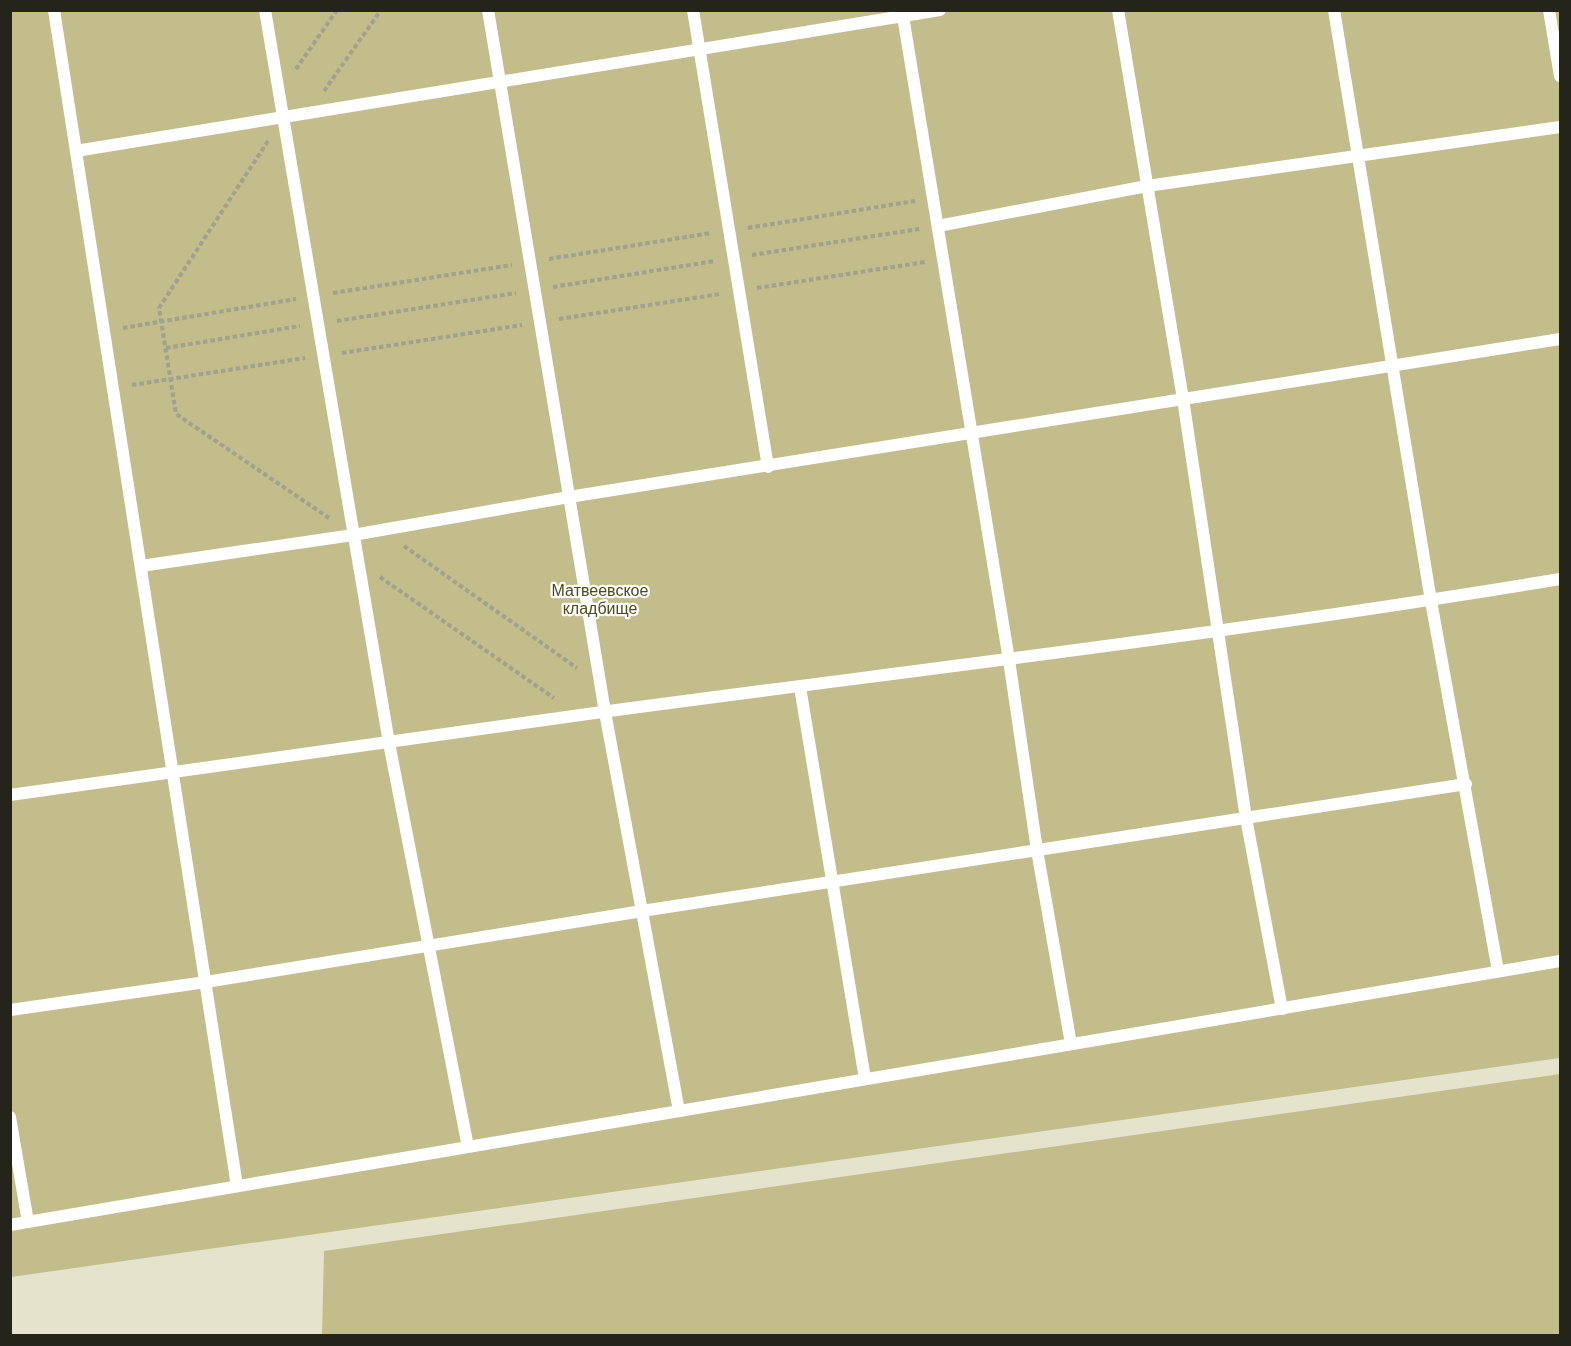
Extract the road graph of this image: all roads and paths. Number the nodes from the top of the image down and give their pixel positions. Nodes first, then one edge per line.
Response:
1 (54, 10) edge
2 (264, 10) edge
3 (337, 10) edge
4 (381, 10) edge
5 (488, 10) edge
6 (693, 10) edge
7 (940, 10) edge
8 (1118, 10) edge
9 (1334, 10) edge
10 (1549, 10) edge
11 (902, 14) edge
12 (700, 49) junction
13 (1560, 76) edge
14 (501, 82) junction
15 (279, 94) junction
16 (308, 114) junction
17 (283, 118) junction
18 (1560, 127) edge
19 (76, 151) junction
20 (1358, 154) junction
21 (1147, 186) junction
22 (938, 226) junction
23 (1560, 339) edge
24 (1393, 364) junction
25 (1183, 399) junction
26 (972, 433) junction
27 (768, 467) junction
28 (569, 497) junction
29 (382, 530) junction
30 (353, 535) junction
31 (358, 561) junction
32 (141, 566) junction
33 (1560, 579) edge
34 (1431, 601) junction
35 (1218, 629) junction
36 (1009, 660) junction
37 (600, 684) junction
38 (800, 687) junction
39 (605, 712) junction
40 (579, 715) junction
41 (388, 743) junction
42 (174, 773) junction
43 (1466, 784) junction
44 (10, 795) edge
45 (1246, 818) junction
46 (1037, 850) junction
47 (832, 882) junction
48 (642, 911) junction
49 (428, 945) junction
50 (1560, 961) edge
51 (1498, 971) junction
52 (206, 982) junction
53 (1282, 1009) junction
54 (10, 1010) edge
55 (1071, 1044) junction
56 (865, 1079) junction
57 (679, 1111) junction
58 (10, 1117) edge
59 (468, 1147) junction
60 (237, 1186) junction
61 (28, 1222) junction
62 (10, 1225) edge

1 - 19 lane
2 - 15 lane
3 - 15 path
4 - 16 path
5 - 14 lane
6 - 12 lane
7 - 11 lane
8 - 21 lane
9 - 20 lane
10 - 13 lane
11 - 12 lane
11 - 22 lane
12 - 14 lane
12 - 27 lane
14 - 16 lane
14 - 28 lane
15 - 17 lane
16 - 17 lane
17 - 19 lane
17 - 30 lane
17 - 30 path
18 - 20 lane
19 - 32 lane
20 - 21 lane
20 - 24 lane
21 - 22 lane
21 - 25 lane
22 - 26 lane
23 - 24 lane
24 - 25 lane
24 - 34 lane
25 - 26 lane
25 - 35 lane
26 - 27 lane
26 - 36 lane
27 - 28 lane
28 - 29 lane
28 - 37 lane
29 - 30 lane
29 - 37 path
30 - 31 lane
30 - 32 lane
31 - 40 path
31 - 41 lane
32 - 42 lane
33 - 34 lane
34 - 35 lane
34 - 43 lane
35 - 36 lane
35 - 45 lane
36 - 38 lane
36 - 46 lane
37 - 39 lane
38 - 39 lane
38 - 47 lane
39 - 40 lane
39 - 48 lane
40 - 41 lane
41 - 42 lane
41 - 49 lane
42 - 44 lane
42 - 52 lane
43 - 45 lane
43 - 51 lane
45 - 46 lane
45 - 53 lane
46 - 47 lane
46 - 55 lane
47 - 48 lane
47 - 56 lane
48 - 49 lane
48 - 57 lane
49 - 52 lane
49 - 59 lane
50 - 51 lane
51 - 53 lane
52 - 54 lane
52 - 60 lane
53 - 55 lane
55 - 56 lane
56 - 57 lane
57 - 59 lane
58 - 61 lane
59 - 60 lane
60 - 61 lane
61 - 62 lane

